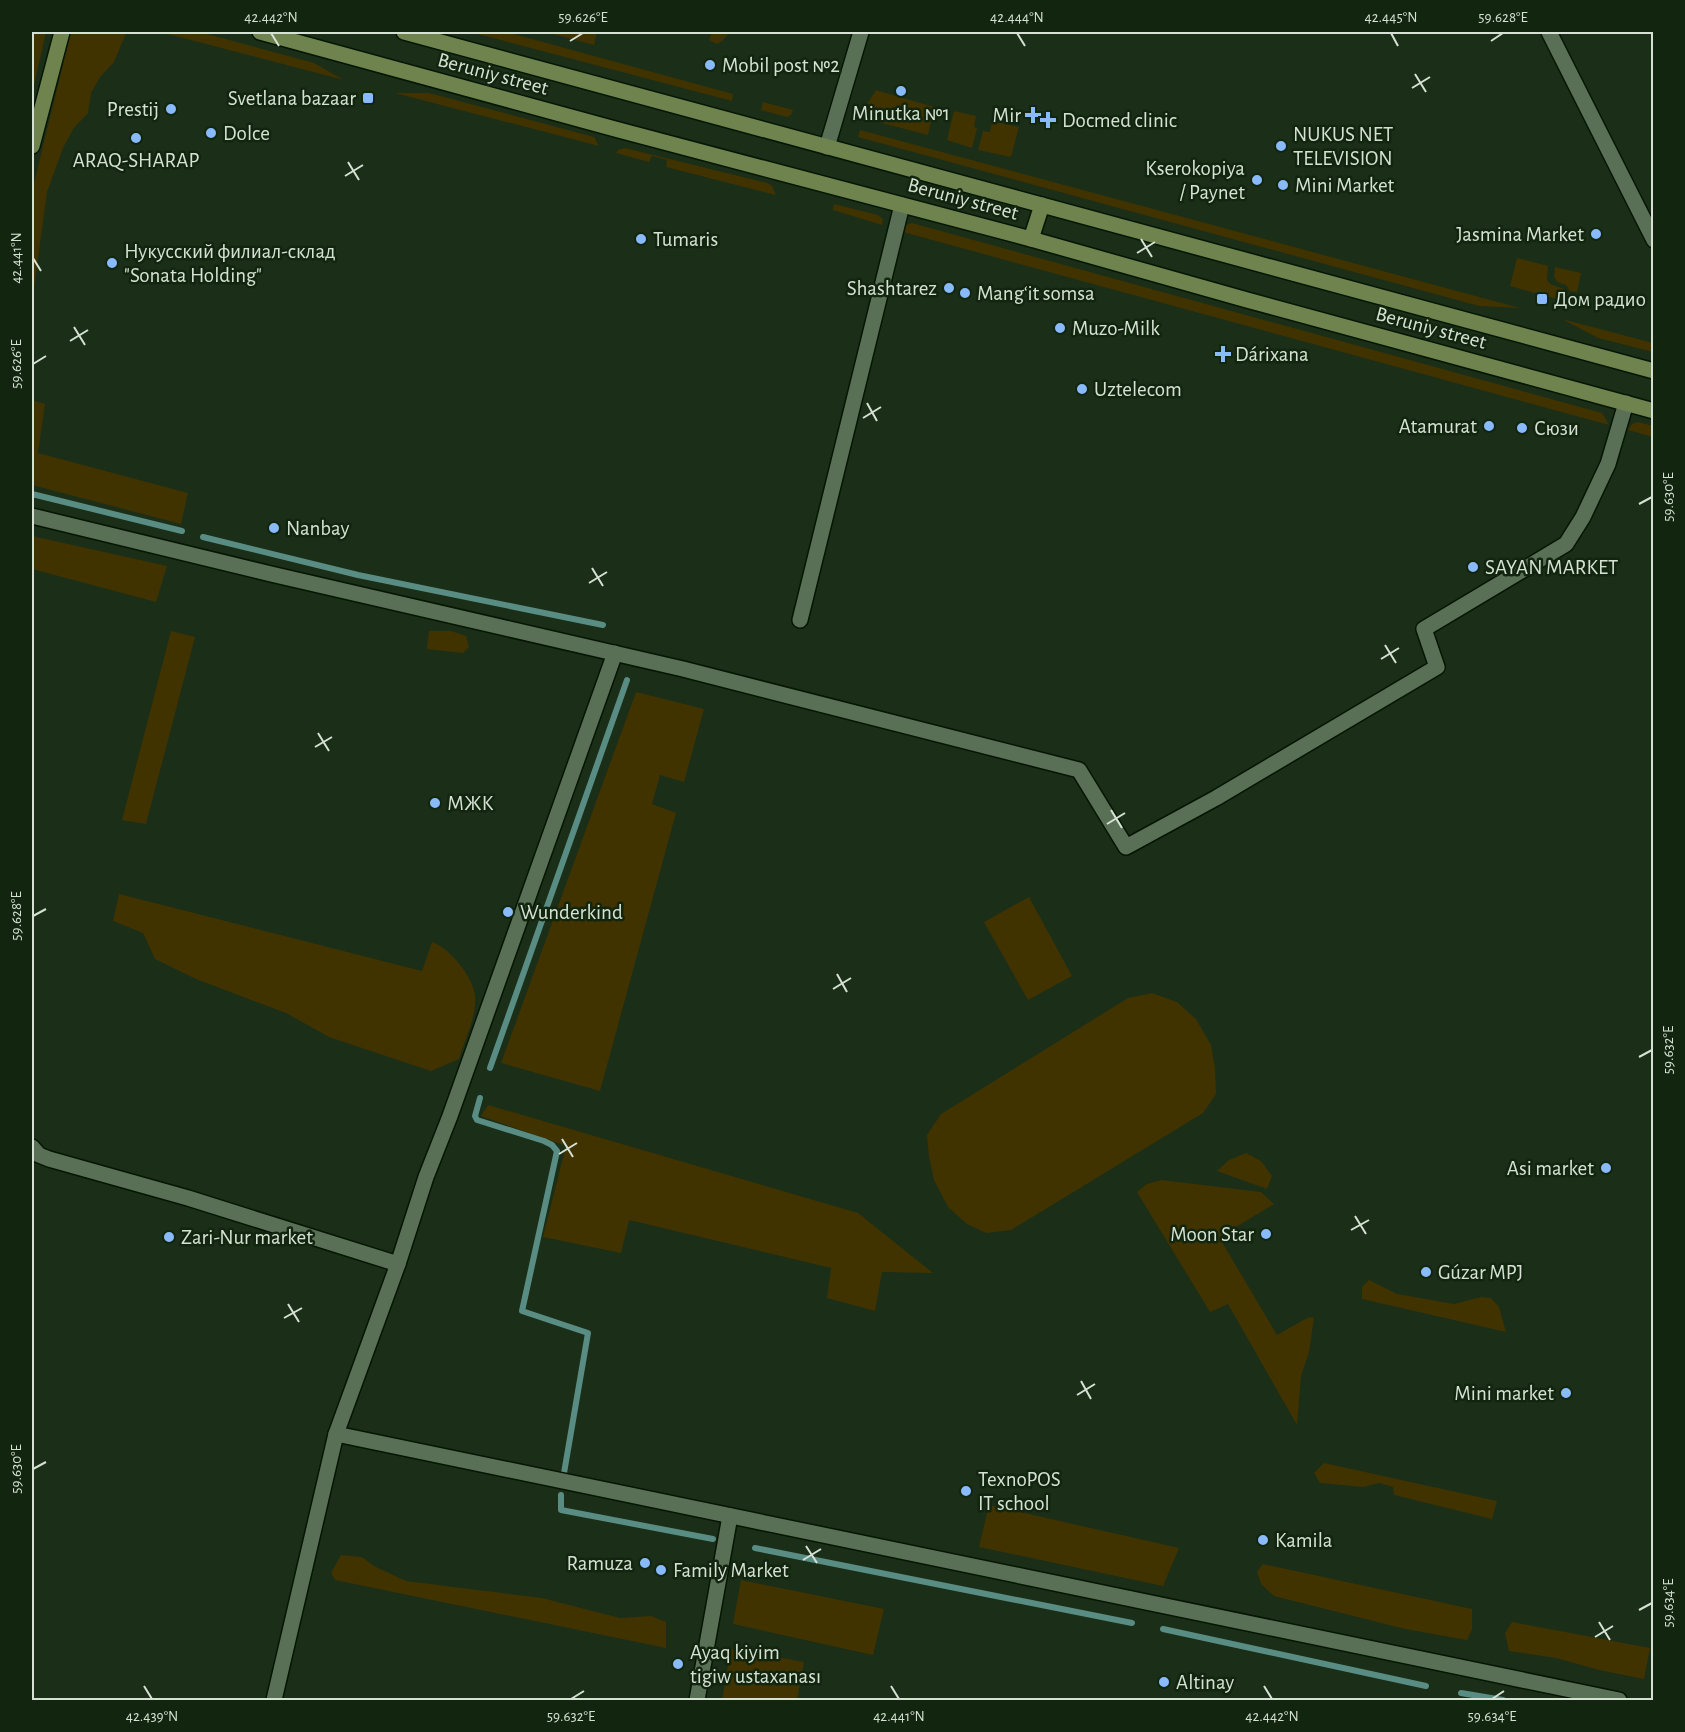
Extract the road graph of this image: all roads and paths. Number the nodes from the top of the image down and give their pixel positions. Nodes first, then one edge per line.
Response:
1 (62, 32) edge
2 (260, 32) edge
3 (404, 32) edge
4 (861, 32) edge
5 (1549, 32) edge
6 (32, 146) edge
7 (827, 147) junction
8 (902, 205) junction
9 (1041, 206) junction
10 (1031, 239) junction
11 (1653, 240) edge
12 (1653, 371) edge
13 (1626, 403) junction
14 (1653, 411) edge
15 (32, 516) edge
16 (800, 620) dead end
17 (615, 653) junction
18 (32, 1147) edge
19 (398, 1264) junction
20 (336, 1434) junction
21 (730, 1516) junction
22 (274, 1701) edge
23 (697, 1701) edge
24 (1619, 1701) edge

1 - 6 main road
2 - 8 main road, Beruniy street
3 - 7 main road, Beruniy street
4 - 7 street
5 - 11 street
7 - 9 main road, Beruniy street
8 - 10 main road, Beruniy street
8 - 16 street
9 - 10 main road
9 - 12 main road, Beruniy street
10 - 13 main road, Beruniy street
13 - 14 main road, Beruniy street
13 - 17 street
15 - 17 street
17 - 19 street
18 - 19 street
19 - 20 street
20 - 21 street
20 - 22 street
21 - 23 street
21 - 24 street

